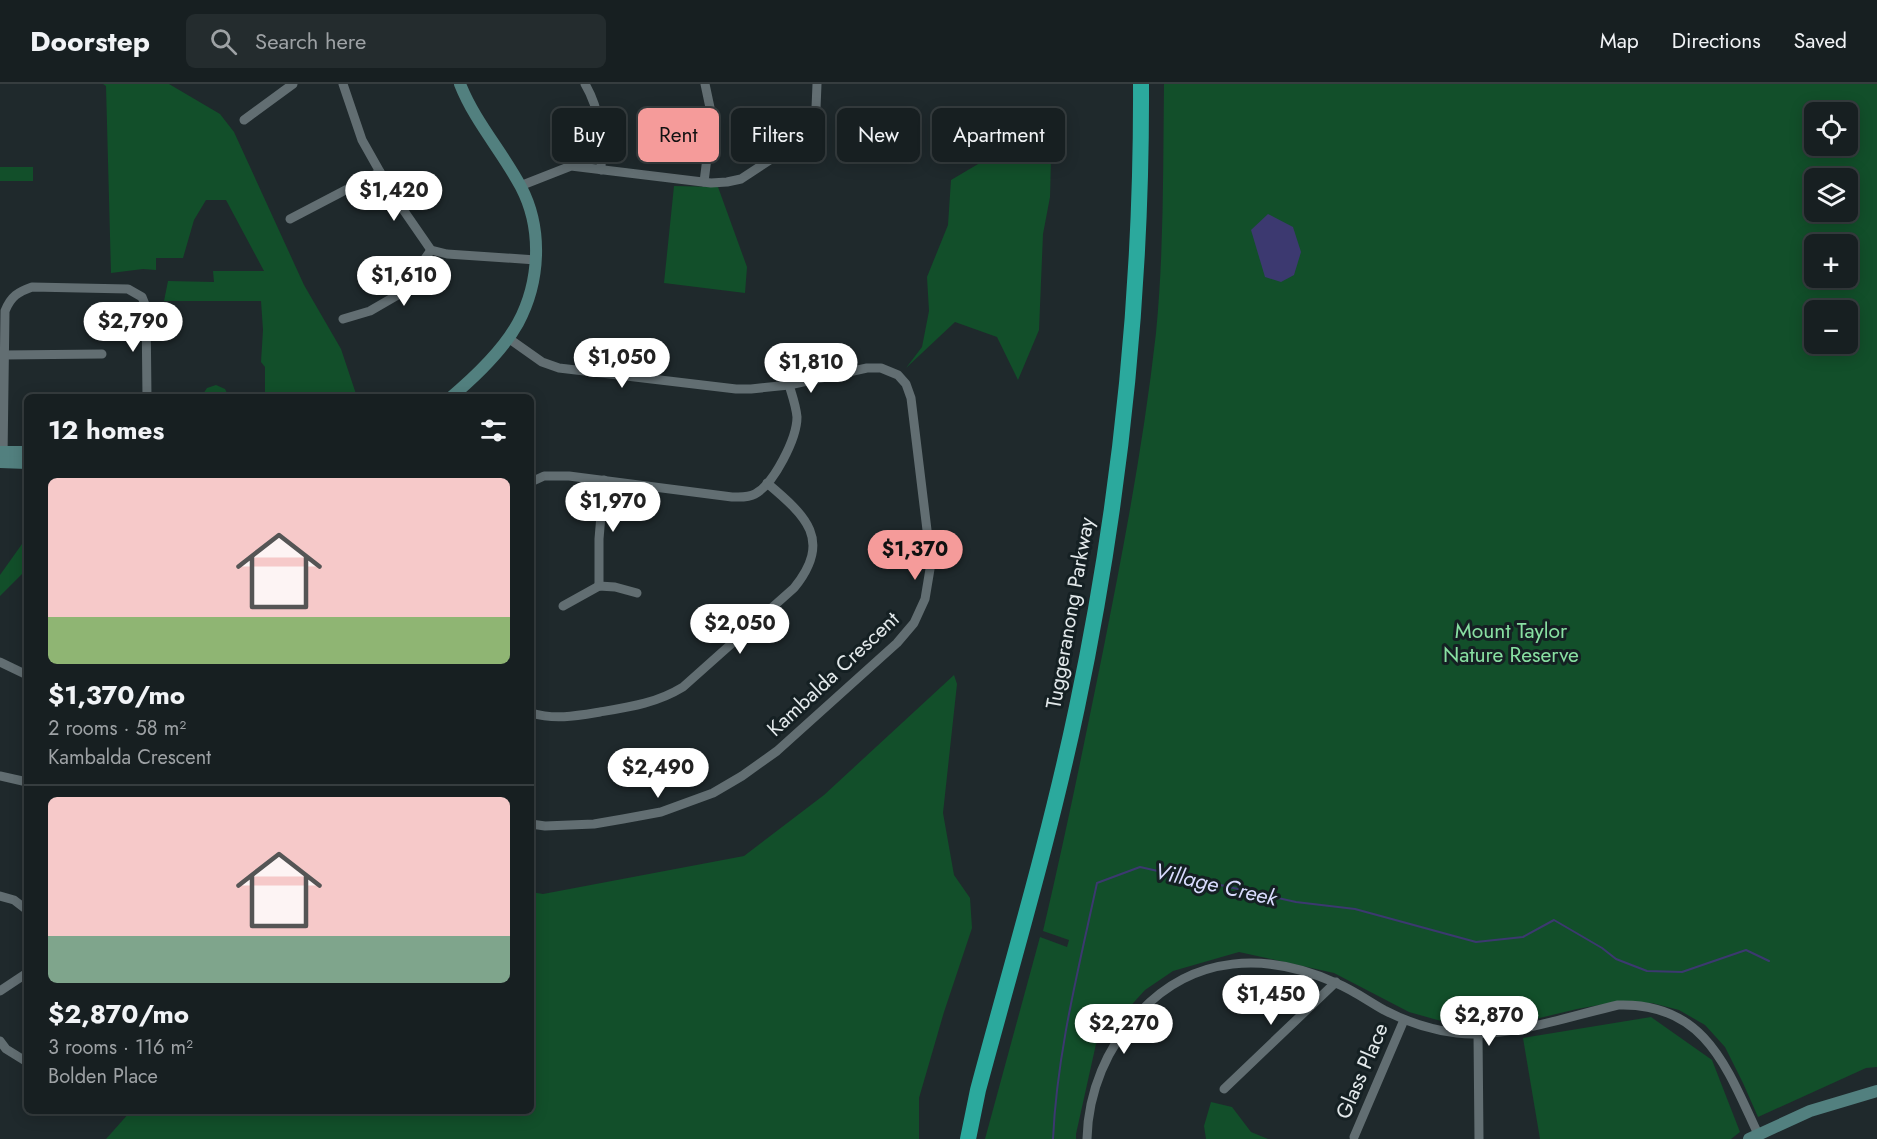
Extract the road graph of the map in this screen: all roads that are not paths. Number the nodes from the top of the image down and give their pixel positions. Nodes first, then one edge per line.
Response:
1 (293, 84) edge
2 (343, 84) edge
3 (460, 84) edge
4 (585, 84) edge
5 (705, 84) edge
6 (817, 84) edge
7 (1141, 84) edge
8 (1151, 84) edge
9 (244, 120) dead end
10 (601, 170) junction
11 (380, 172) junction
12 (704, 182) junction
13 (520, 186) junction
14 (290, 219) dead end
15 (431, 250) junction
16 (536, 260) junction
17 (343, 319) dead end
18 (508, 338) junction
19 (102, 354) dead end
20 (4, 355) junction
21 (789, 385) junction
22 (147, 394) edge
23 (455, 394) edge
24 (24, 453) edge
25 (2, 457) edge
26 (24, 462) edge
27 (604, 480) junction
28 (534, 481) edge
29 (767, 483) junction
30 (599, 586) junction
31 (637, 593) dead end
32 (563, 606) dead end
33 (0, 662) edge
34 (24, 674) edge
35 (534, 714) edge
36 (0, 776) edge
37 (24, 781) edge
38 (534, 824) edge
39 (0, 896) edge
40 (24, 908) edge
41 (24, 975) edge
42 (1336, 982) junction
43 (0, 991) edge
44 (1404, 1020) junction
45 (1478, 1034) junction
46 (0, 1041) edge
47 (24, 1060) edge
48 (1224, 1089) dead end
49 (1877, 1091) edge
50 (1354, 1137) dead end
51 (1754, 1137) edge
52 (968, 1139) edge
53 (978, 1139) edge
54 (1087, 1139) edge
55 (1479, 1139) edge

1 - 9 street
2 - 11 street
3 - 13 street
4 - 10 street
5 - 12 street
6 - 12 street
7 - 52 highway, Tuggeranong Parkway
8 - 53 highway, Tuggeranong Parkway
10 - 12 street
10 - 13 street
11 - 14 street
11 - 15 street
13 - 16 street
15 - 16 street
15 - 17 street
16 - 18 street
18 - 21 street, Kambalda Crescent
18 - 23 street
19 - 20 street
20 - 22 street
20 - 25 street
21 - 29 street
21 - 38 street, Kambalda Crescent
24 - 25 street
25 - 26 street
27 - 28 street
27 - 29 street
27 - 30 street
29 - 35 street
30 - 31 street
30 - 32 street
33 - 34 street
36 - 37 street
39 - 40 street
41 - 43 street
42 - 44 street
42 - 48 street
42 - 54 street
44 - 45 street
44 - 50 street, Glass Place
45 - 51 street
45 - 55 street
46 - 47 street
49 - 51 street

